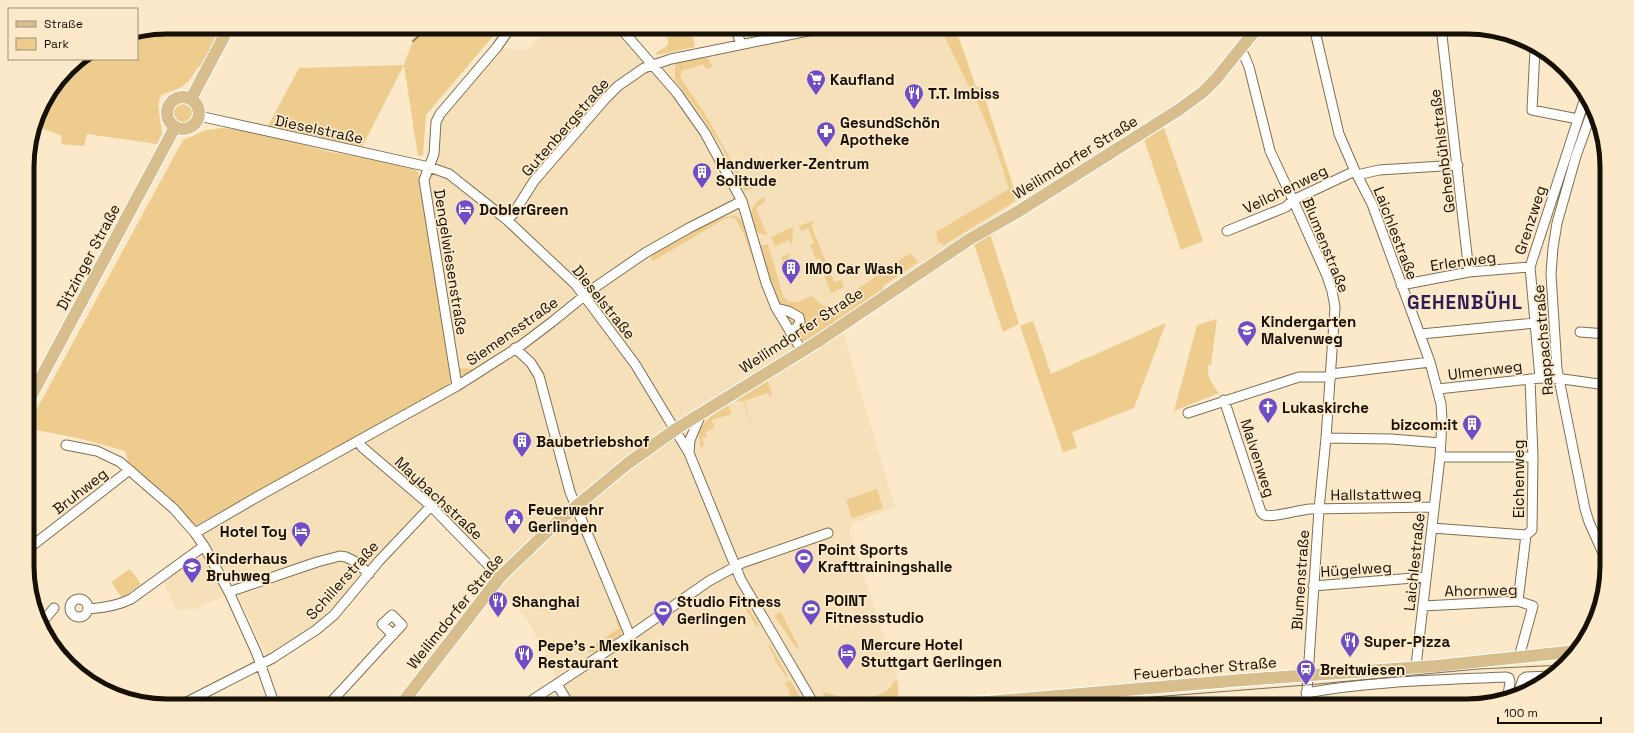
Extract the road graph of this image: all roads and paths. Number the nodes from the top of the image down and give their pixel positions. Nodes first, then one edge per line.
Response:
1 (225, 34) edge
2 (506, 34) dead end
3 (625, 34) edge
4 (737, 34) edge
5 (792, 34) edge
6 (1252, 34) edge
7 (1316, 34) edge
8 (1442, 34) edge
9 (741, 44) junction
10 (1239, 51) junction
11 (1535, 53) edge
12 (652, 65) junction
13 (191, 99) junction
14 (1583, 103) edge
15 (199, 116) junction
16 (1590, 117) edge
17 (1578, 119) junction
18 (176, 127) junction
19 (1458, 165) junction
20 (429, 167) junction
21 (1356, 173) junction
22 (742, 200) junction
23 (1293, 200) junction
24 (507, 220) junction
25 (1227, 231) dead end
26 (1530, 267) junction
27 (1469, 272) junction
28 (1401, 284) junction
29 (584, 296) junction
30 (776, 308) junction
31 (1535, 323) junction
32 (790, 332) junction
33 (1580, 332) dead end
34 (1421, 334) junction
35 (1600, 334) edge
36 (516, 348) junction
37 (802, 351) junction
38 (1430, 362) junction
39 (1331, 375) junction
40 (1535, 378) junction
41 (1558, 379) junction
42 (1600, 384) edge
43 (457, 386) junction
44 (1438, 389) junction
45 (34, 391) edge
46 (1224, 400) junction
47 (702, 413) junction
48 (1188, 413) dead end
49 (676, 429) junction
50 (1326, 438) junction
51 (358, 441) junction
52 (1441, 443) junction
53 (66, 445) dead end
54 (689, 453) junction
55 (1440, 457) junction
56 (1533, 457) junction
57 (131, 471) junction
58 (576, 505) junction
59 (431, 506) junction
60 (1434, 507) junction
61 (1319, 509) junction
62 (1432, 528) junction
63 (195, 533) junction
64 (828, 533) dead end
65 (1526, 535) junction
66 (34, 544) edge
67 (1600, 545) edge
68 (204, 546) junction
69 (735, 566) junction
70 (369, 574) junction
71 (500, 577) junction
72 (1426, 577) junction
73 (1313, 586) junction
74 (229, 592) junction
75 (1518, 601) junction
76 (1423, 606) junction
77 (54, 608) dead end
78 (88, 609) dead end
79 (45, 619) edge
80 (393, 635) dead end
81 (630, 636) junction
82 (1568, 652) edge
83 (1519, 658) junction
84 (260, 664) junction
85 (1416, 666) junction
86 (1307, 676) junction
87 (1541, 676) edge
88 (557, 684) junction
89 (1520, 688) edge
90 (1508, 692) edge
91 (1306, 693) junction
92 (192, 699) edge
93 (272, 699) edge
94 (334, 699) edge
95 (406, 699) edge
96 (534, 699) edge
97 (566, 699) edge
98 (812, 699) edge
99 (1026, 699) edge
100 (1306, 699) edge

1 - 13 main road
2 - 20 street, Dengelwiesenstraße
3 - 12 street
4 - 9 street
5 - 9 street, Gutenbergstraße
6 - 10 main road, Weilimdorfer Straße
7 - 21 street, Laichlestraße
8 - 19 street, Gehenbühlstraße
9 - 12 street, Gutenbergstraße
10 - 23 street, Blumenstraße
10 - 37 main road, Weilimdorfer Straße
11 - 17 street
12 - 22 street
12 - 24 street, Gutenbergstraße
13 - 15 main road
13 - 18 main road
14 - 17 street, Grenzweg
15 - 18 main road
15 - 20 street, Dieselstraße
16 - 41 street, Rappachstraße
17 - 26 street, Grenzweg
18 - 45 main road, Ditzinger Straße
19 - 21 street, Veilchenweg
19 - 27 street, Gehenbühlstraße
20 - 24 street, Dieselstraße
20 - 43 street, Dengelwiesenstraße
21 - 23 street, Veilchenweg
21 - 28 street, Laichlestraße
22 - 29 street, Siemensstraße
22 - 30 street
23 - 25 street, Veilchenweg
23 - 39 street, Blumenstraße
24 - 29 street, Dieselstraße
26 - 27 street, Erlenweg
26 - 31 street, Grenzweg
27 - 28 street, Erlenweg
28 - 34 street, Laichlestraße
29 - 36 street, Siemensstraße
29 - 49 street, Dieselstraße
30 - 32 street
30 - 32 street
31 - 34 street
31 - 40 street, Grenzweg
32 - 37 street
33 - 35 street
34 - 38 street, Laichlestraße
36 - 43 street, Siemensstraße
36 - 58 street
37 - 47 main road, Weilimdorfer Straße
38 - 39 street
38 - 44 street, Laichlestraße
39 - 46 street
39 - 50 street, Blumenstraße
40 - 41 street, Ulmenweg
40 - 44 street, Ulmenweg
40 - 56 street, Eichenweg
41 - 42 street, Ulmenweg
41 - 67 street, Rappachstraße
43 - 51 street, Siemensstraße
44 - 52 street, Laichlestraße
46 - 48 street
46 - 61 street, Malvenweg
47 - 49 main road, Weilimdorfer Straße
47 - 54 street
49 - 54 street, Dieselstraße
49 - 58 main road, Weilimdorfer Straße
50 - 52 street
50 - 61 street, Blumenstraße
51 - 59 street, Maybachstraße
51 - 63 street, Siemensstraße
52 - 55 street, Laichlestraße
53 - 57 street
54 - 69 street, Dieselstraße
55 - 56 street
55 - 60 street, Laichlestraße
56 - 65 street, Eichenweg
57 - 63 street
57 - 66 street, Bruhweg
58 - 71 main road, Weilimdorfer Straße
58 - 81 street
59 - 70 street, Schillerstraße
59 - 71 street, Maybachstraße
60 - 61 street, Hallstattweg
60 - 62 street, Laichlestraße
61 - 73 street, Blumenstraße
62 - 65 street
62 - 72 street, Laichlestraße
63 - 68 street
64 - 69 street
65 - 75 street, Eichenweg
68 - 74 street
68 - 78 street
69 - 81 street
69 - 98 street, Dieselstraße
70 - 74 street
70 - 84 street, Schillerstraße
71 - 95 main road, Weilimdorfer Straße
72 - 73 street, Hügelweg
72 - 76 street, Laichlestraße
73 - 86 street, Blumenstraße
74 - 84 street
75 - 76 street, Ahornweg
75 - 83 street, Ahornweg
76 - 85 street, Laichlestraße
77 - 79 street
80 - 94 street
81 - 88 street
82 - 83 main road, Feuerbacher Straße
83 - 85 main road, Feuerbacher Straße
84 - 92 street, Schillerstraße
84 - 93 street
85 - 86 main road, Feuerbacher Straße
86 - 91 street, Blumenstraße
86 - 99 main road, Feuerbacher Straße
87 - 89 street
88 - 96 street
88 - 97 street
90 - 91 street
91 - 100 street, Blumenstraße

